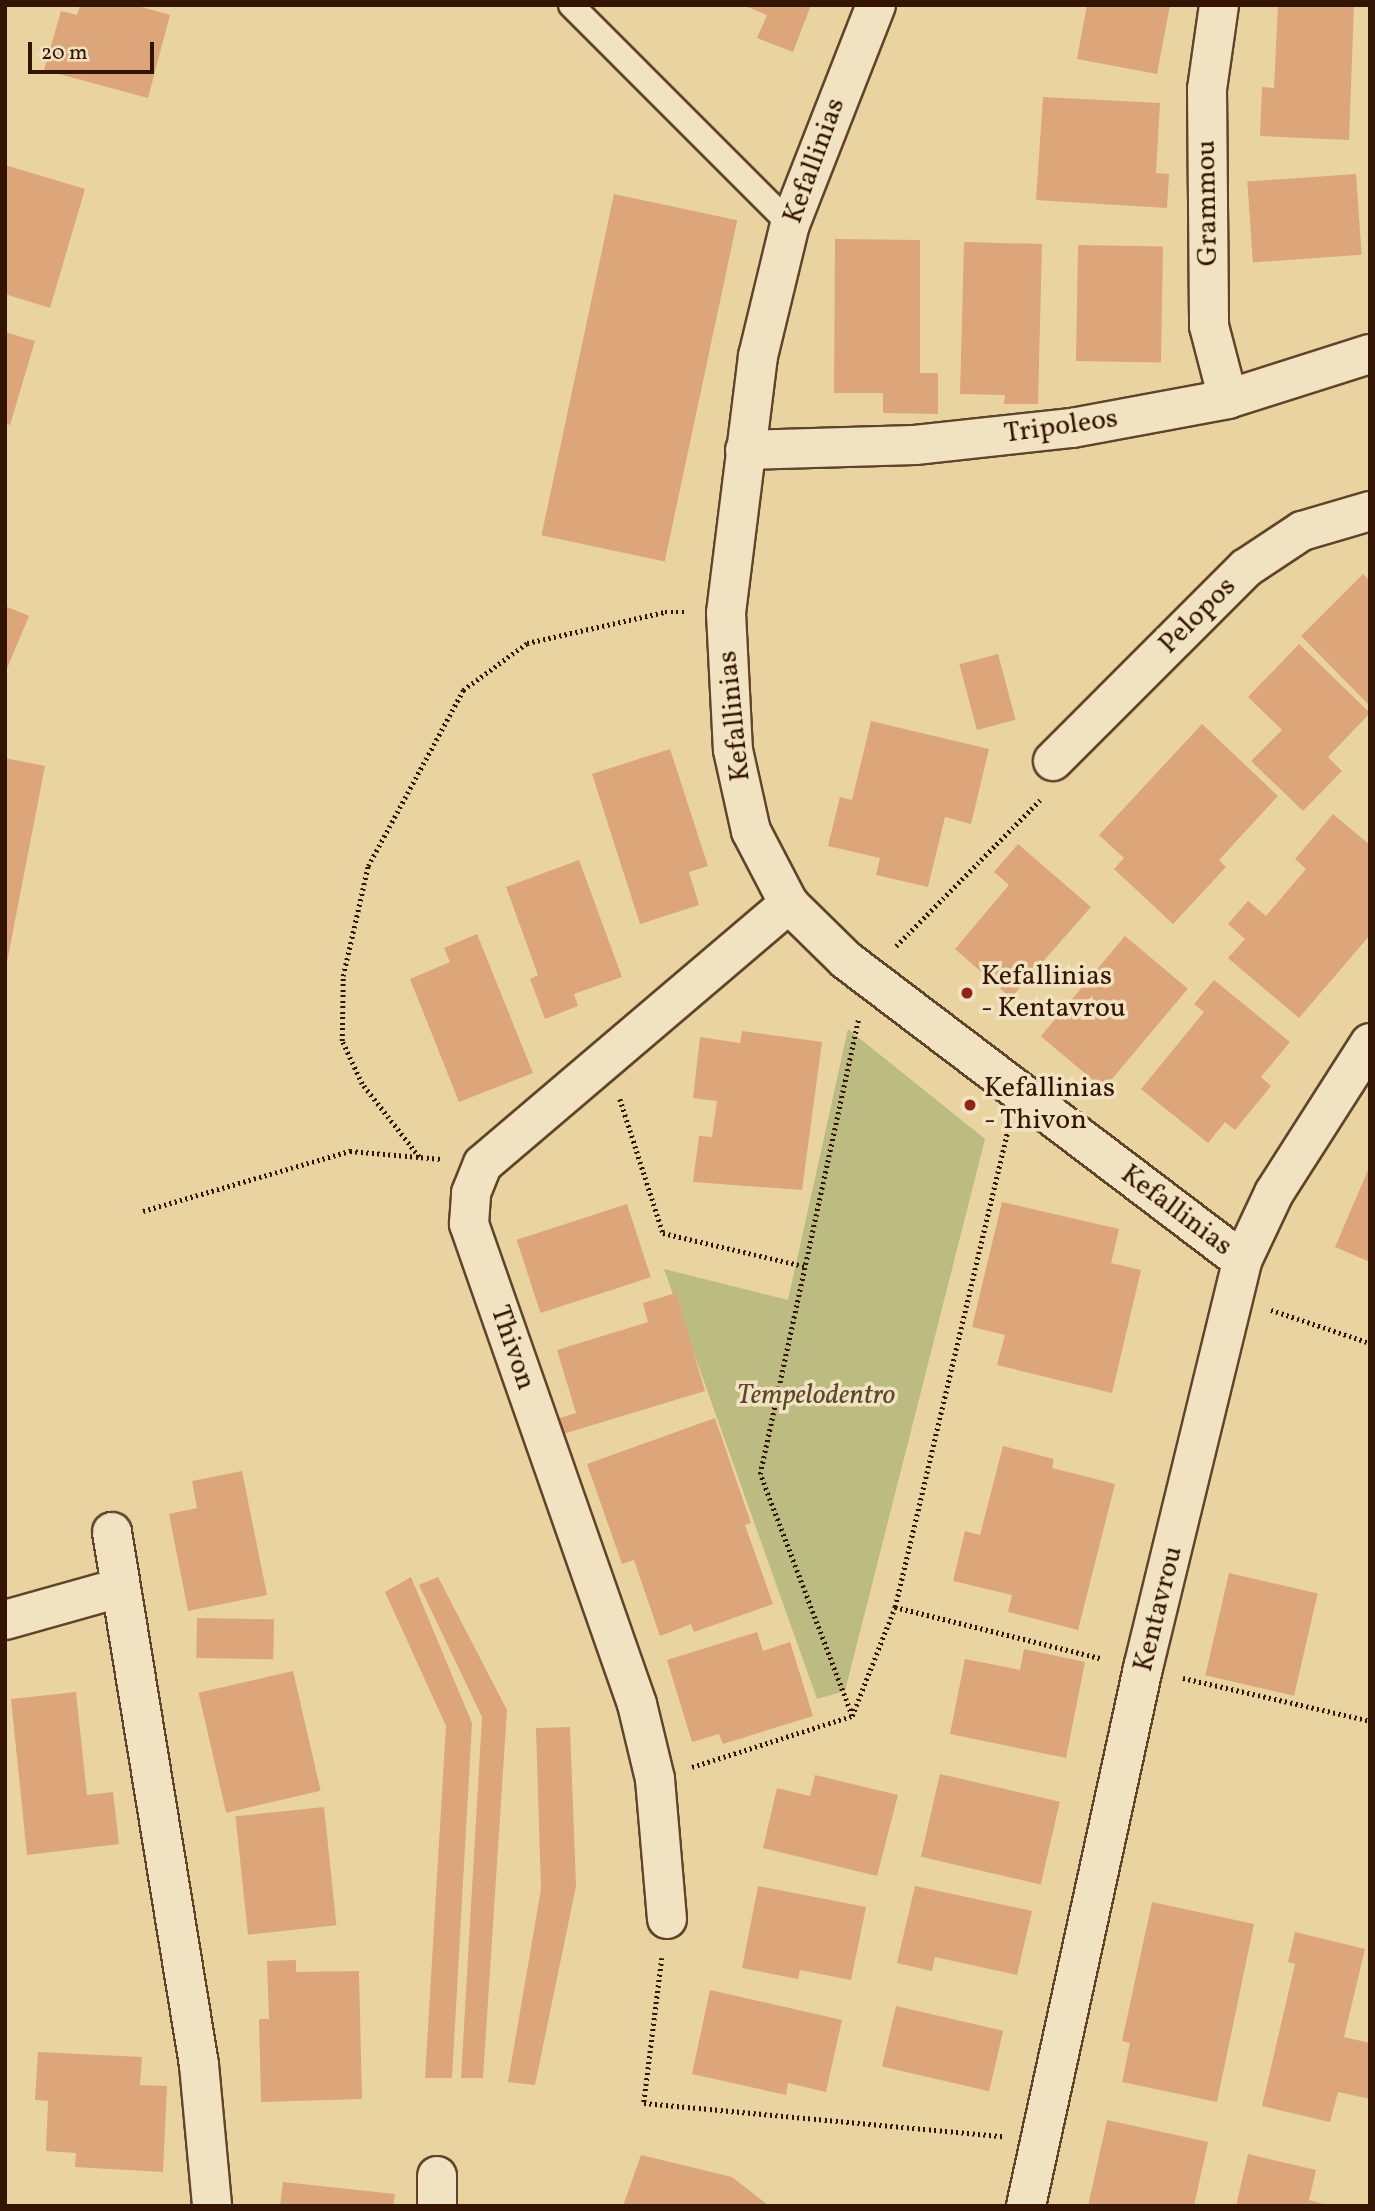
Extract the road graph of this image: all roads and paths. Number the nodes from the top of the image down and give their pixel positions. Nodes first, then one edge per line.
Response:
1 (572, 5) edge
2 (876, 5) edge
3 (1219, 5) edge
4 (790, 224) junction
5 (1370, 354) edge
6 (1228, 399) junction
7 (745, 450) junction
8 (1370, 511) edge
9 (726, 613) junction
10 (1054, 761) joint
11 (789, 904) junction
12 (867, 976) junction
13 (1370, 1043) edge
14 (607, 1059) junction
15 (1017, 1091) junction
16 (419, 1157) junction
17 (483, 1164) junction
18 (143, 1211) dead end
19 (805, 1266) junction
20 (1238, 1279) junction
21 (1370, 1343) edge
22 (112, 1532) dead end
23 (119, 1588) junction
24 (5, 1620) edge
25 (852, 1716) junction
26 (655, 1779) junction
27 (667, 1919) joint
28 (1041, 2139) junction
29 (212, 2206) edge
30 (1026, 2206) edge

1 - 4 lane
2 - 4 street, Kefallinias
3 - 6 street, Grammou
4 - 7 street, Kefallinias
5 - 6 street, Tripoleos
6 - 7 street, Tripoleos
7 - 9 street, Kefallinias
8 - 10 street, Pelopos
9 - 11 street, Kefallinias
9 - 16 path
10 - 12 path
11 - 12 street, Kefallinias
11 - 14 street, Thivon
12 - 15 street, Kefallinias
12 - 19 path
13 - 20 street, Kentavrou
14 - 17 street, Thivon
14 - 19 path
15 - 20 street, Kefallinias
15 - 25 path
16 - 17 path
16 - 18 path
17 - 26 street, Thivon
19 - 25 path
20 - 21 path
20 - 28 street, Kentavrou
22 - 23 street
23 - 24 street
23 - 29 street
25 - 26 path
26 - 27 street, Thivon
27 - 28 path
28 - 30 street, Kentavrou

